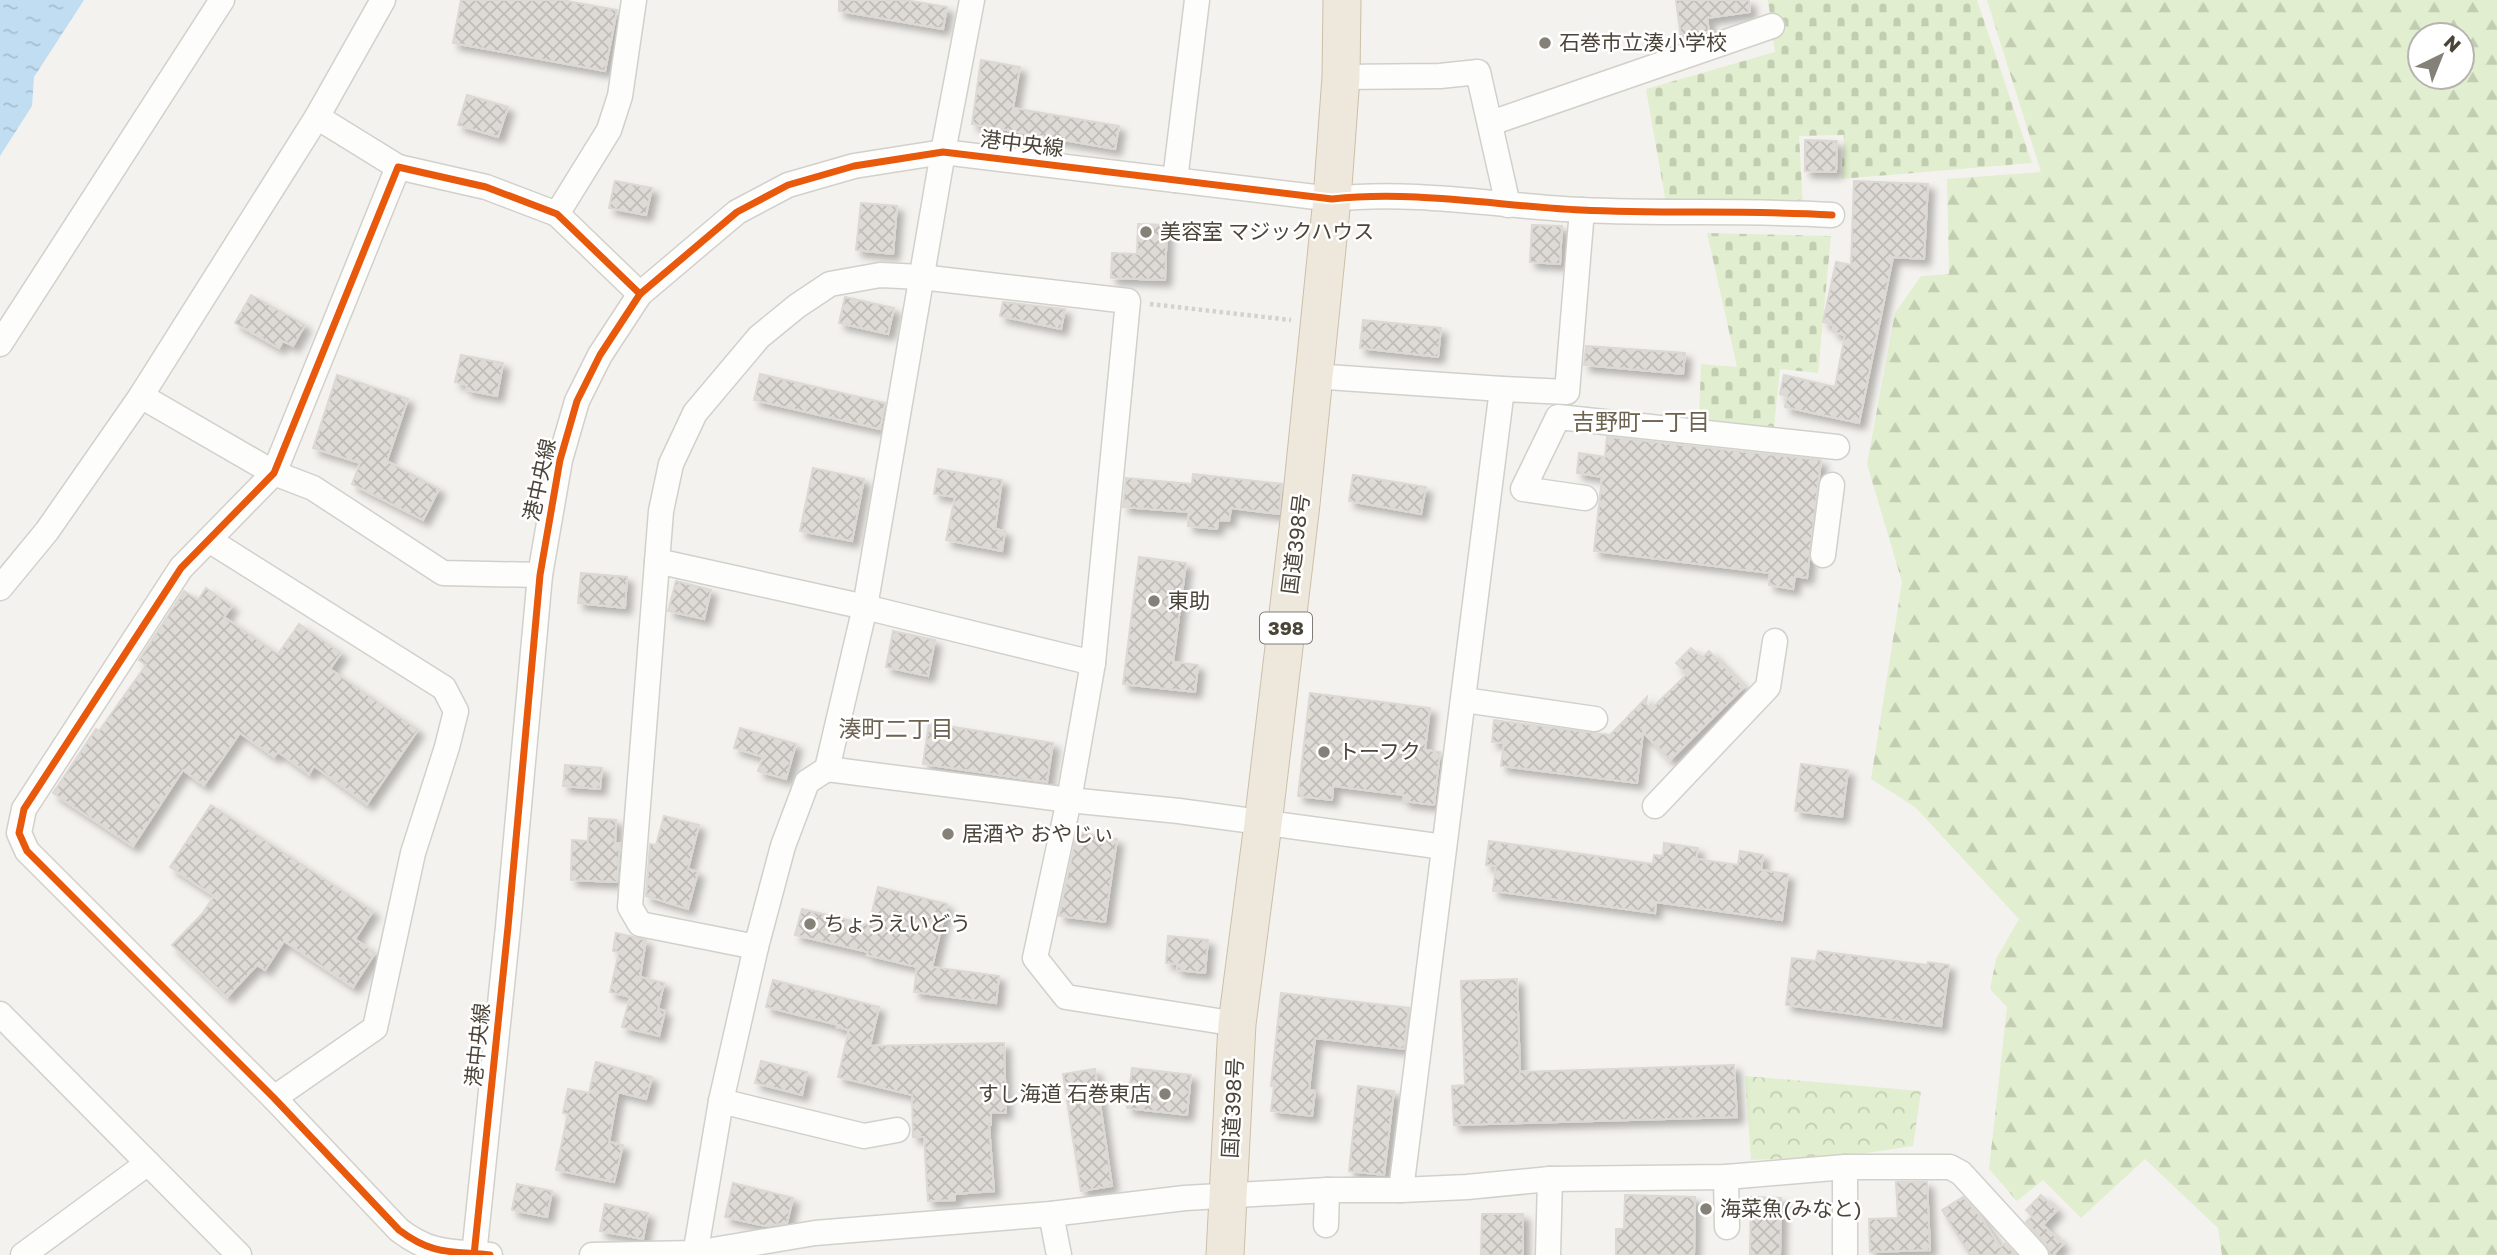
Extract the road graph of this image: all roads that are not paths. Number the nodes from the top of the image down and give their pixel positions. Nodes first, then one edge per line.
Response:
1 (222, 0) edge
2 (383, 0) edge
3 (634, 0) edge
4 (972, 0) edge
5 (1197, 0) edge
6 (1342, 0) edge
7 (1772, 26) dead end
8 (1341, 77) junction
9 (317, 117) junction
10 (1491, 123) junction
11 (943, 152) junction
12 (398, 167) junction
13 (1175, 180) junction
14 (1332, 200) junction
15 (1508, 205) junction
16 (1582, 210) junction
17 (557, 214) junction
18 (1832, 215) dead end
19 (921, 277) junction
20 (640, 294) junction
21 (0, 344) edge
22 (1313, 376) junction
23 (1502, 388) junction
24 (141, 396) junction
25 (1837, 447) dead end
26 (274, 473) junction
27 (1832, 485) dead end
28 (1585, 498) dead end
29 (209, 540) junction
30 (1823, 555) dead end
31 (657, 561) junction
32 (540, 575) junction
33 (0, 589) edge
34 (865, 607) junction
35 (1774, 641) dead end
36 (1093, 663) junction
37 (1464, 700) junction
38 (1595, 719) dead end
39 (827, 769) junction
40 (1069, 800) junction
41 (1655, 806) dead end
42 (1263, 824) junction
43 (1444, 847) junction
44 (756, 947) junction
45 (0, 1014) edge
46 (1237, 1024) junction
47 (274, 1098) junction
48 (721, 1101) junction
49 (897, 1130) dead end
50 (148, 1163) junction
51 (1845, 1167) junction
52 (1726, 1177) junction
53 (1549, 1179) junction
54 (1327, 1190) junction
55 (1401, 1190) junction
56 (1228, 1195) junction
57 (1051, 1214) junction
58 (1326, 1225) dead end
59 (1727, 1227) dead end
60 (480, 1254) edge
61 (695, 1254) edge
62 (23, 1255) edge
63 (239, 1255) edge
64 (593, 1255) edge
65 (1059, 1255) edge
66 (1225, 1255) edge
67 (1548, 1255) edge
68 (1845, 1255) edge
69 (2036, 1255) edge

1 - 21 street
2 - 9 street
3 - 17 street
4 - 11 street
5 - 13 street
6 - 8 highway, 国道398号 / 398
7 - 10 street
8 - 10 street
8 - 14 highway, 国道398号 / 398
9 - 12 street
9 - 24 street
10 - 15 street
11 - 13 street, 港中央線
11 - 19 street
11 - 20 street, 港中央線
12 - 17 street
12 - 26 street
13 - 14 street, 港中央線
14 - 15 street, 港中央線
14 - 22 highway, 国道398号 / 398
15 - 16 street, 港中央線
16 - 18 street, 港中央線
16 - 23 street
17 - 20 street
19 - 31 street
19 - 34 street
19 - 36 street
20 - 32 street, 港中央線
22 - 23 street
22 - 42 highway, 国道398号 / 398
23 - 37 street
24 - 26 street
24 - 33 street
25 - 28 street
26 - 29 street
26 - 32 street
27 - 30 street
29 - 47 street
29 - 47 street
31 - 34 street
31 - 44 street
32 - 60 street, 港中央線
34 - 36 street
34 - 39 street
35 - 41 street
36 - 40 street
37 - 38 street
37 - 43 street
39 - 40 street
39 - 44 street
40 - 42 street
40 - 46 street
42 - 43 street
42 - 46 highway, 国道398号 / 398
43 - 55 street
44 - 48 street
45 - 50 street
46 - 56 highway, 国道398号 / 398
47 - 60 street
48 - 49 street
48 - 61 street
50 - 62 street
50 - 63 street
51 - 52 street
51 - 68 street
51 - 69 street
52 - 53 street
52 - 59 street
53 - 55 street
53 - 67 street
54 - 55 street
54 - 56 street
54 - 58 street
56 - 57 street
56 - 66 highway, 国道398号 / 398
57 - 61 street
57 - 65 street
61 - 64 street

